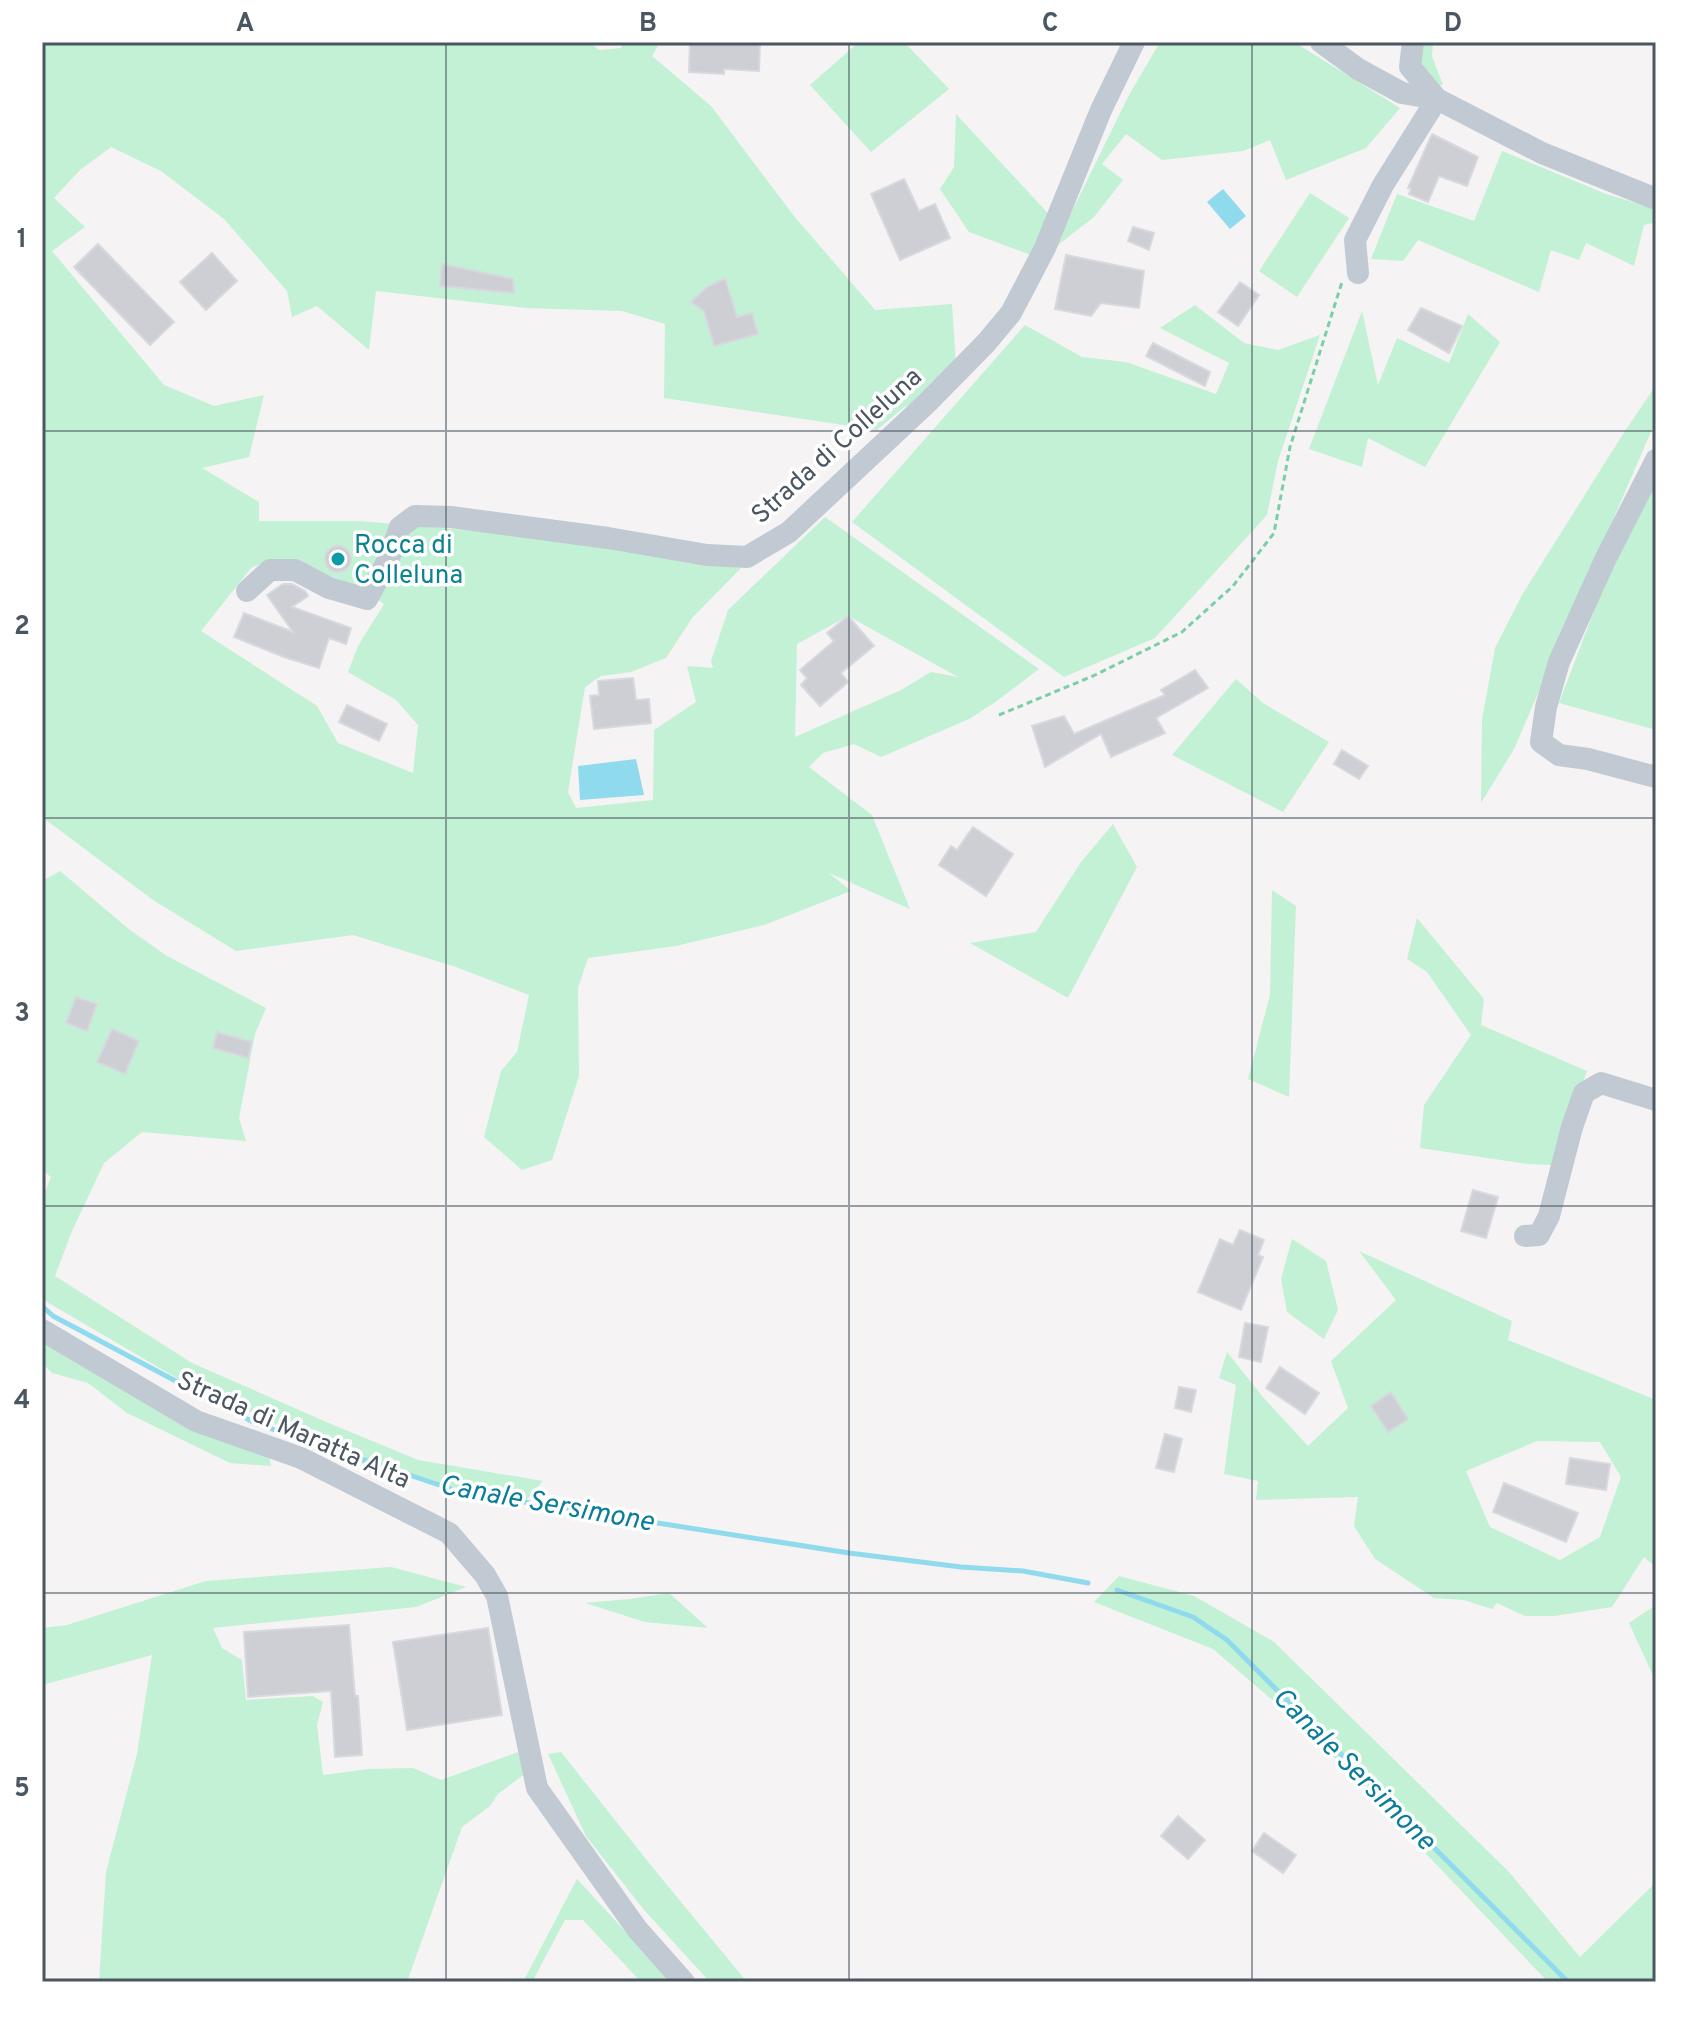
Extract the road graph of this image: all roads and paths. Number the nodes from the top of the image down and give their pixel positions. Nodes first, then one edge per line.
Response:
1 (1134, 42) edge
2 (1321, 42) edge
3 (1413, 42) edge
4 (1437, 99) junction
5 (1656, 199) edge
6 (1350, 278) joint
7 (1656, 460) edge
8 (247, 591) dead end
9 (999, 715) dead end
10 (1656, 777) edge
11 (1656, 1100) edge
12 (1525, 1236) dead end
13 (42, 1330) edge
14 (684, 1982) edge

1 - 8 street, Strada di Colleluna
2 - 4 street
3 - 4 street
4 - 5 street
4 - 6 street
6 - 9 path
7 - 10 street
11 - 12 street
13 - 14 street, Strada di Maratta Alta

